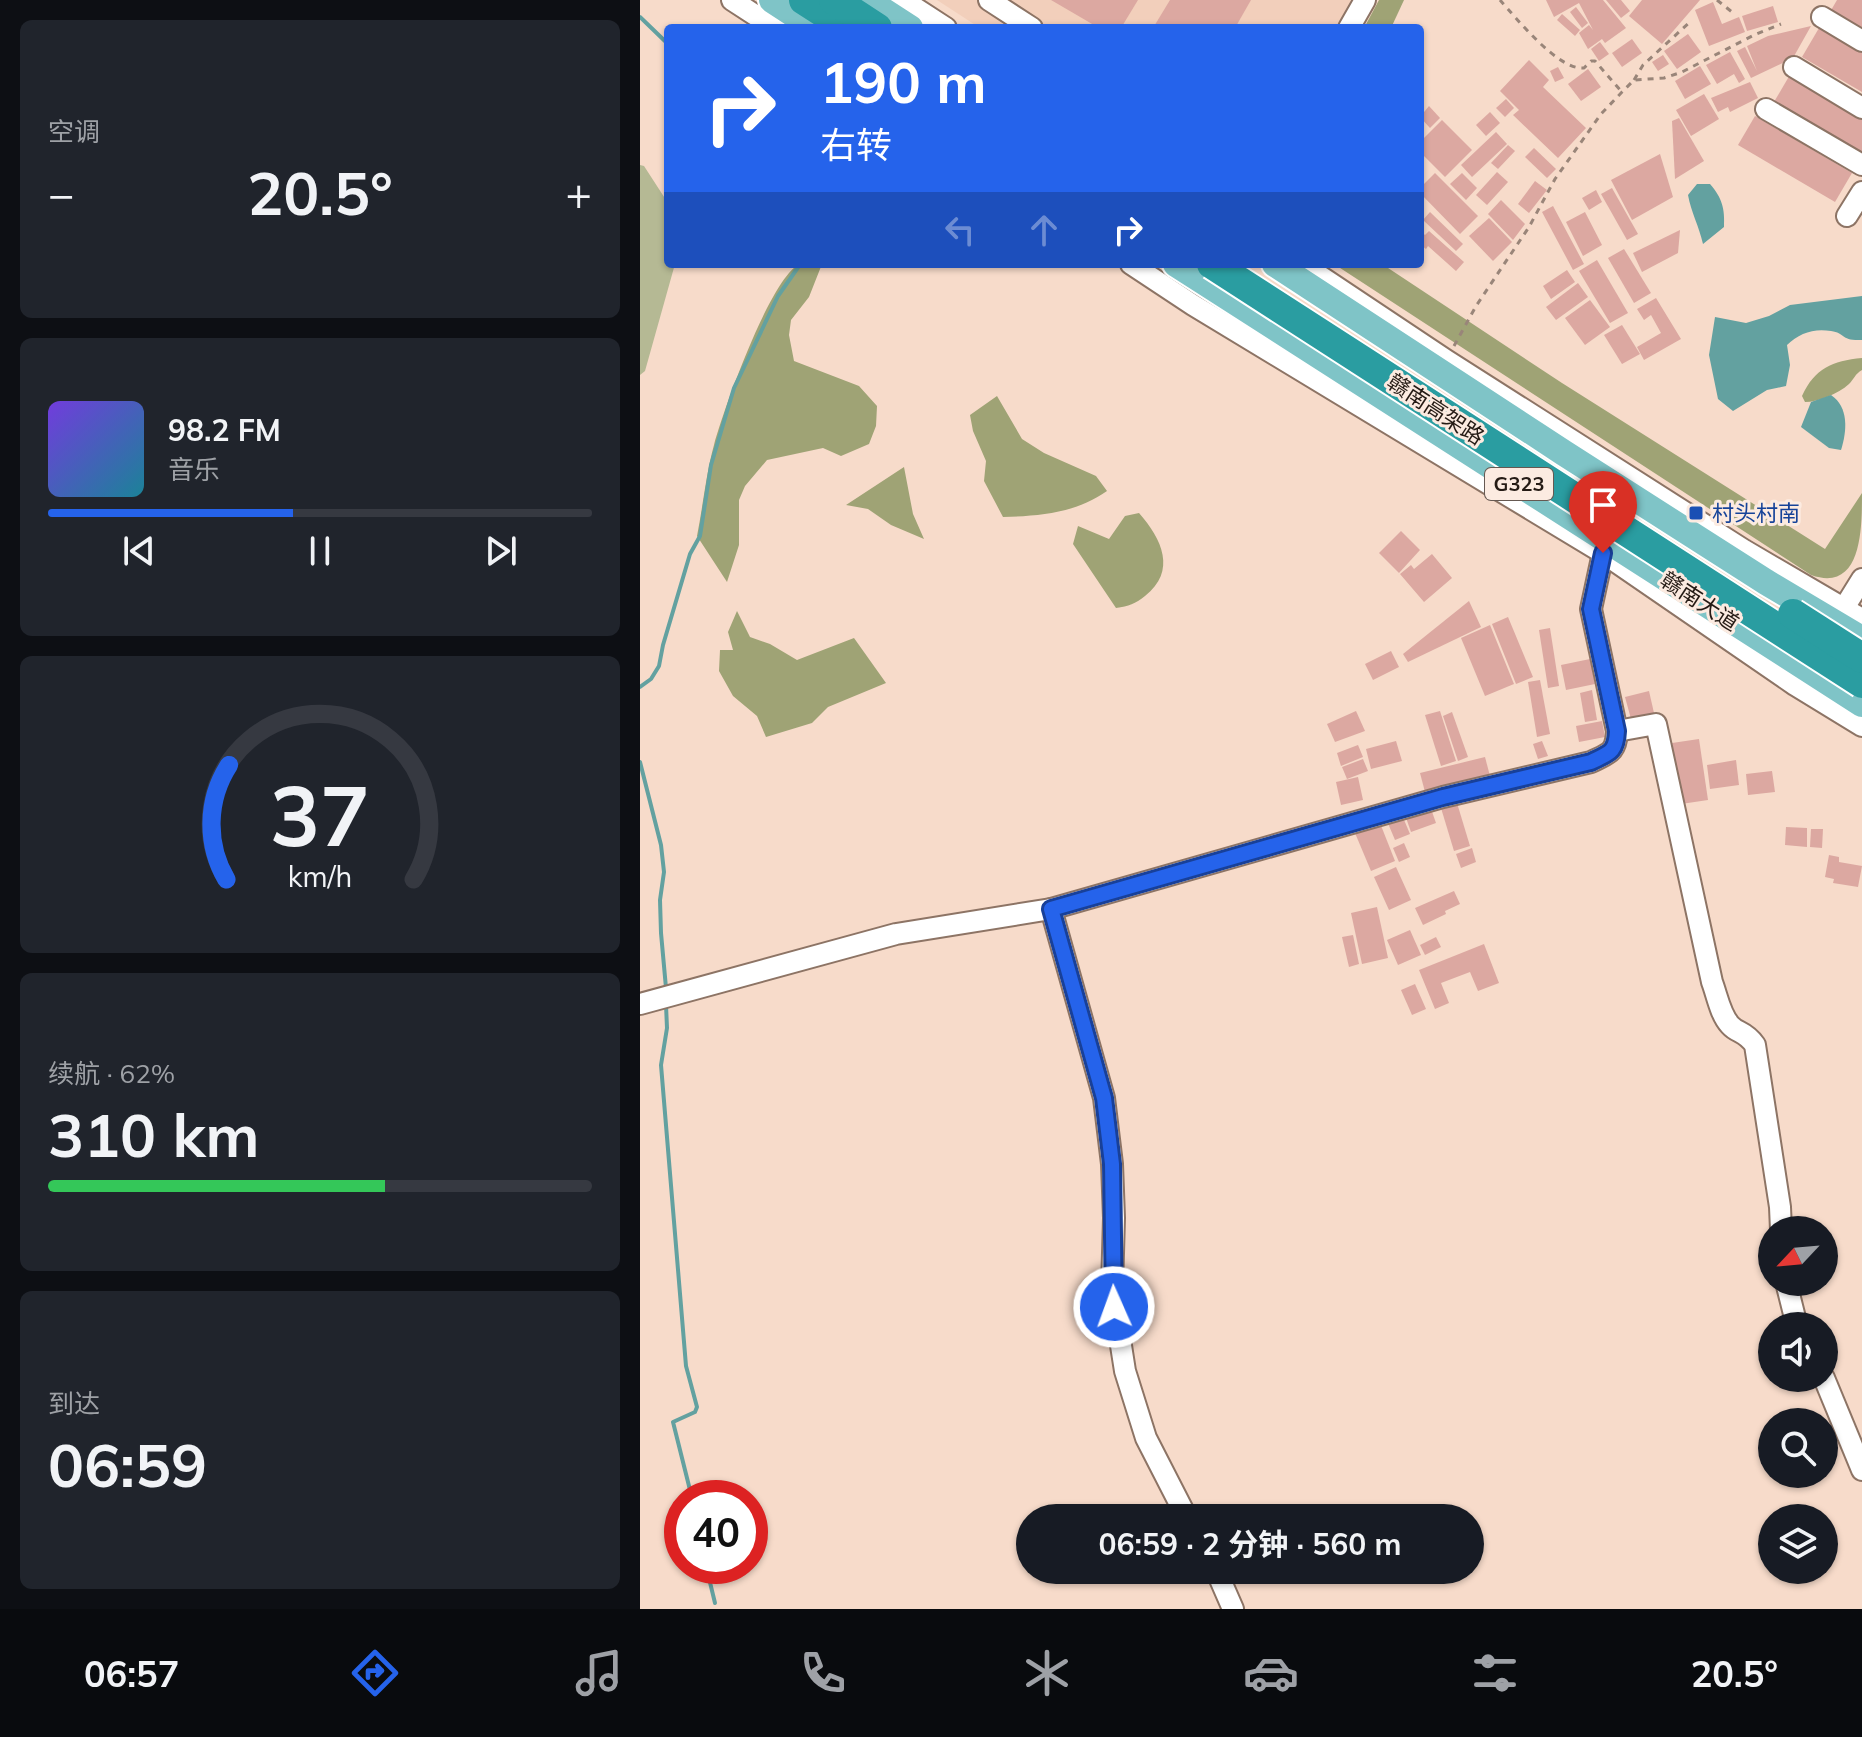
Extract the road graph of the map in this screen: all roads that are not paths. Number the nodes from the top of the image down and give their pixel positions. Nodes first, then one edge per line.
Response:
1 (732, 0) edge
2 (772, 0) edge
3 (804, 0) edge
4 (834, 0) edge
5 (867, 0) edge
6 (903, 0) edge
7 (989, 0) edge
8 (1365, 0) edge
9 (1822, 17) dead end
10 (769, 24) edge
11 (809, 24) edge
12 (841, 24) edge
13 (871, 24) edge
14 (904, 24) edge
15 (940, 24) edge
16 (1026, 24) edge
17 (1351, 24) edge
18 (1862, 41) edge
19 (1794, 67) dead end
20 (1862, 108) edge
21 (1766, 109) dead end
22 (1862, 165) edge
23 (1862, 192) edge
24 (1847, 216) dead end
25 (1137, 268) edge
26 (1182, 268) edge
27 (1218, 268) edge
28 (1250, 268) edge
29 (1281, 268) edge
30 (1308, 268) edge
31 (1603, 553) junction
32 (1862, 579) edge
33 (1766, 582) junction
34 (1839, 616) junction
35 (1862, 619) edge
36 (1740, 626) junction
37 (1862, 639) edge
38 (1862, 658) edge
39 (1801, 677) junction
40 (1861, 702) edge
41 (1617, 731) junction
42 (1051, 909) junction
43 (645, 1003) edge
44 (1780, 1216) edge
45 (1830, 1392) edge
46 (1862, 1470) edge
47 (1180, 1504) edge
48 (1222, 1584) edge
49 (1233, 1609) edge

1 - 10 street
2 - 11 main road
3 - 12 highway
4 - 13 highway
5 - 14 main road
6 - 15 street
7 - 16 street
8 - 17 street
9 - 18 street
19 - 20 street
21 - 22 street
23 - 24 street
25 - 31 street
26 - 36 main road, 赣南大道 / G323
27 - 40 highway, 赣南高架路, bridge
28 - 38 highway, 赣南高架路, bridge
29 - 33 main road, G323
30 - 34 street
31 - 39 street
31 - 41 street
32 - 34 street
33 - 34 main road, G323
33 - 36 main road
34 - 35 street
34 - 37 main road, G323
34 - 39 street
36 - 39 main road, 赣南大道 / G323
39 - 40 main road, 赣南大道 / G323
41 - 42 street
41 - 44 street
42 - 43 street
42 - 47 street
45 - 46 street
48 - 49 street

